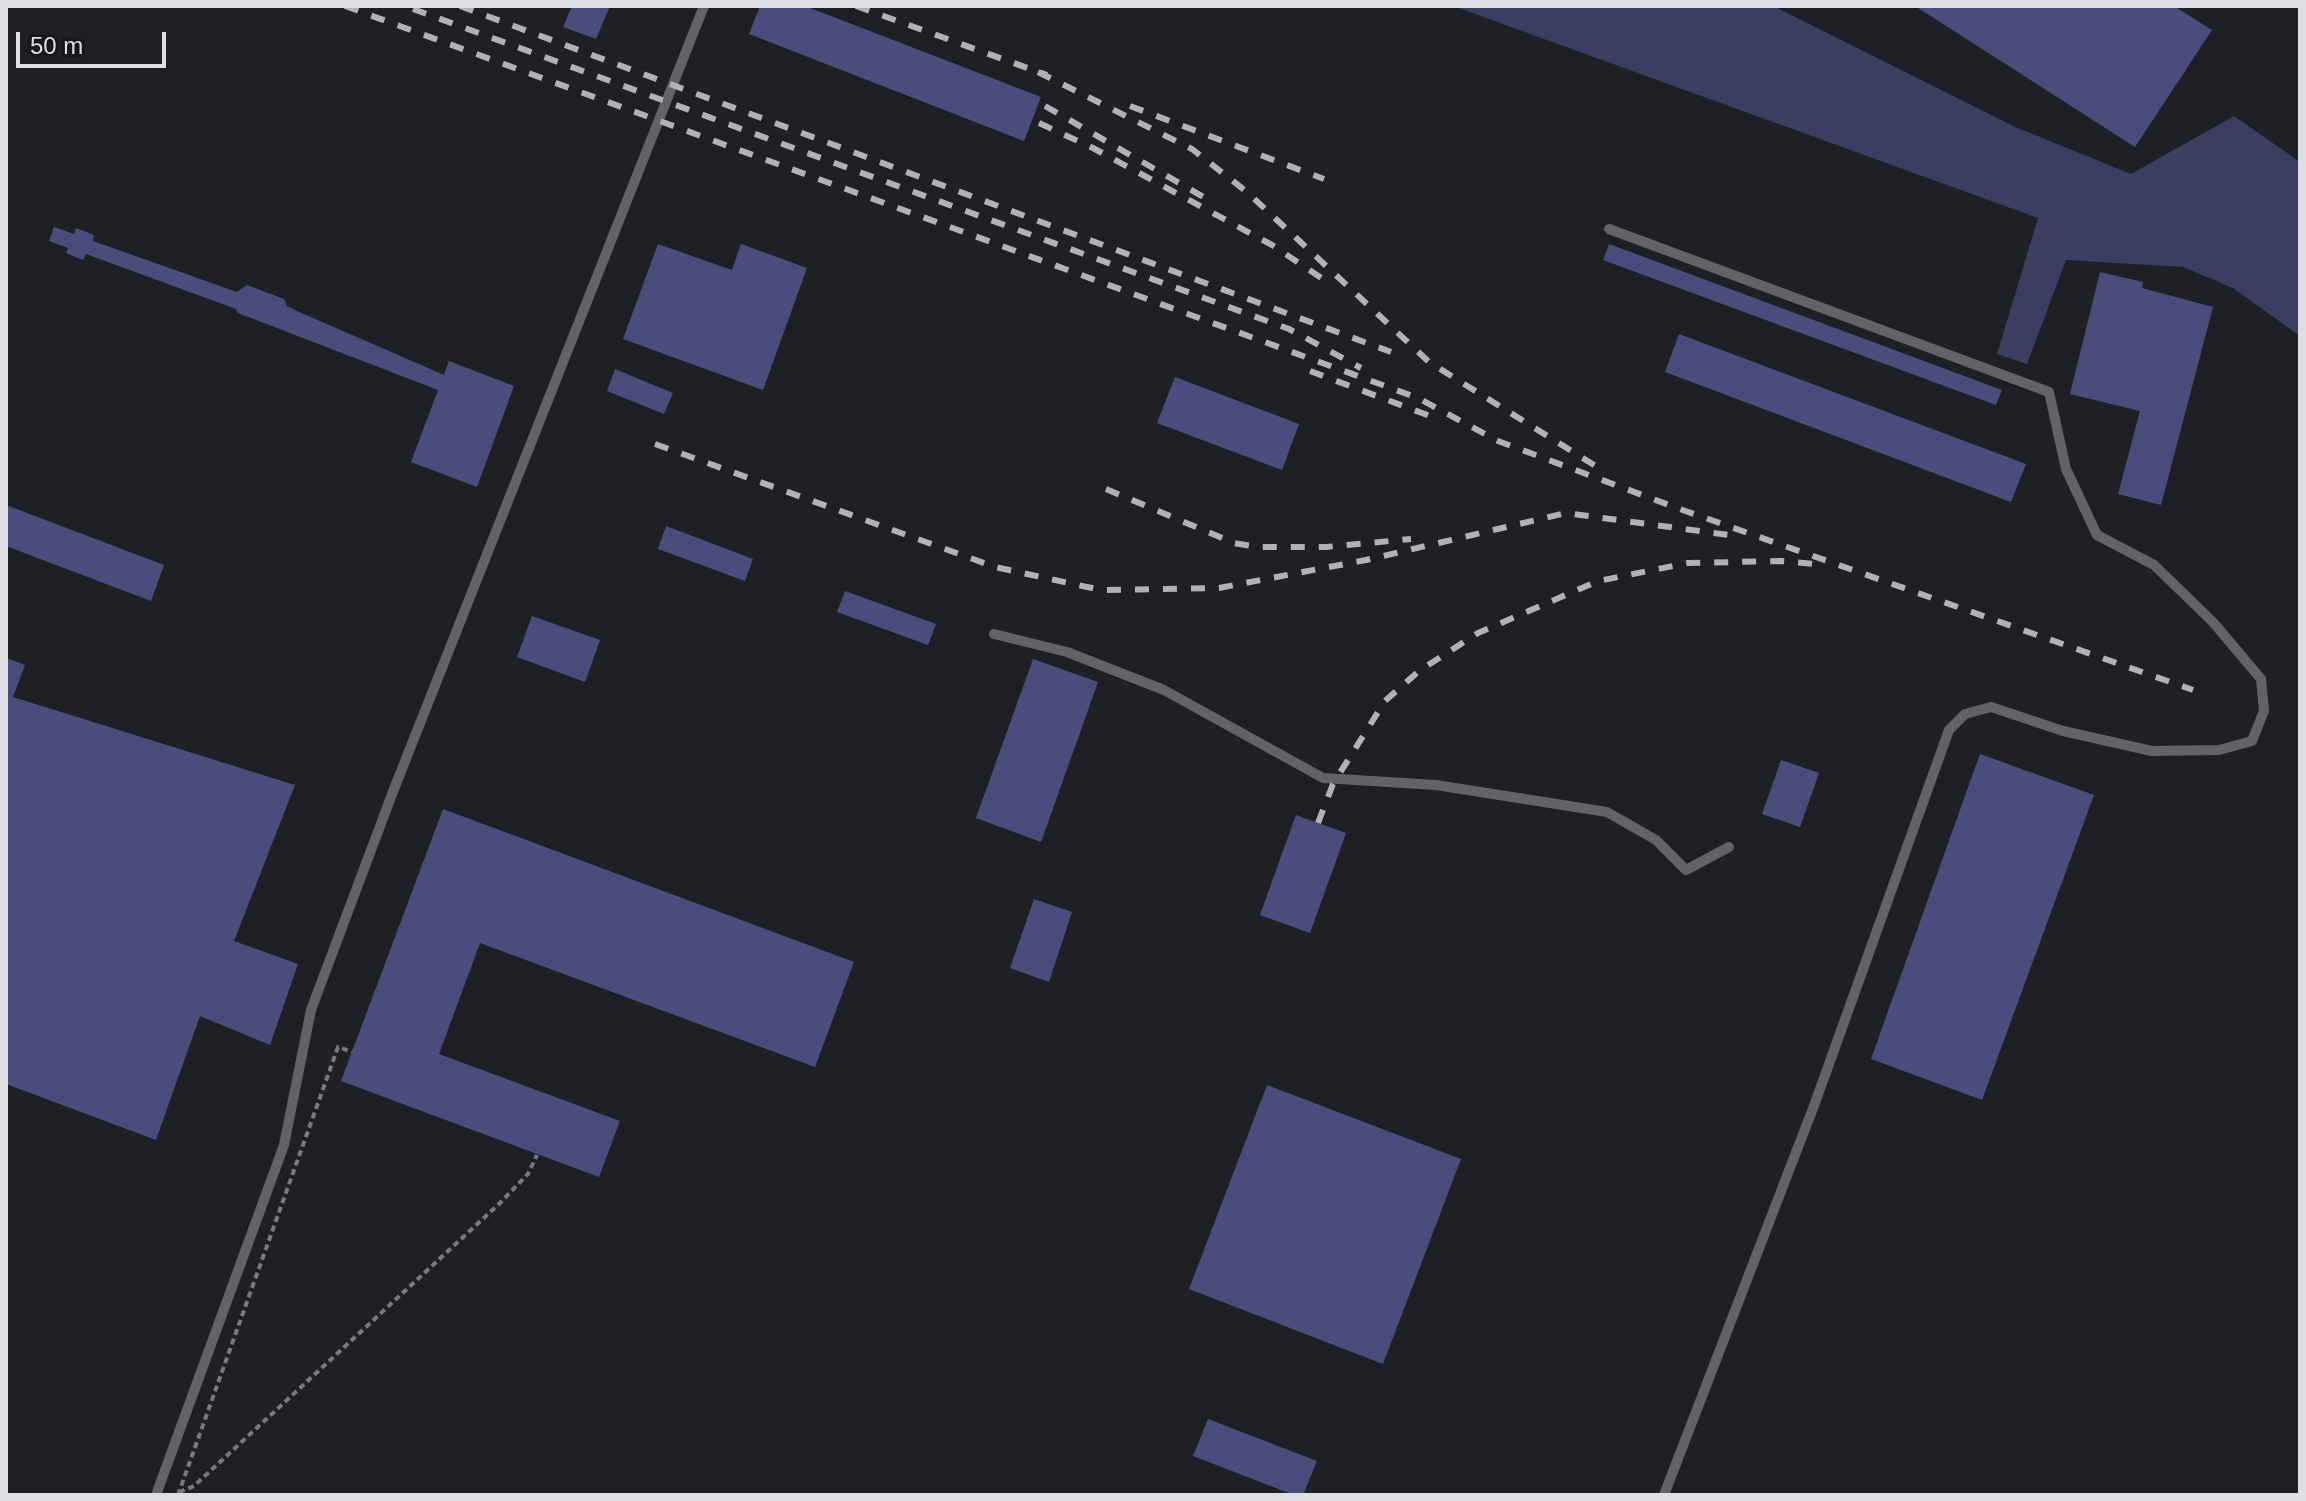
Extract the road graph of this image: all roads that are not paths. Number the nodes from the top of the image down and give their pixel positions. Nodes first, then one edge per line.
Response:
1 (704, 6) edge
2 (1609, 229) dead end
3 (994, 634) dead end
4 (1729, 847) dead end
5 (156, 1495) edge
6 (1664, 1495) edge

1 - 5 lane
2 - 6 lane
3 - 4 lane

